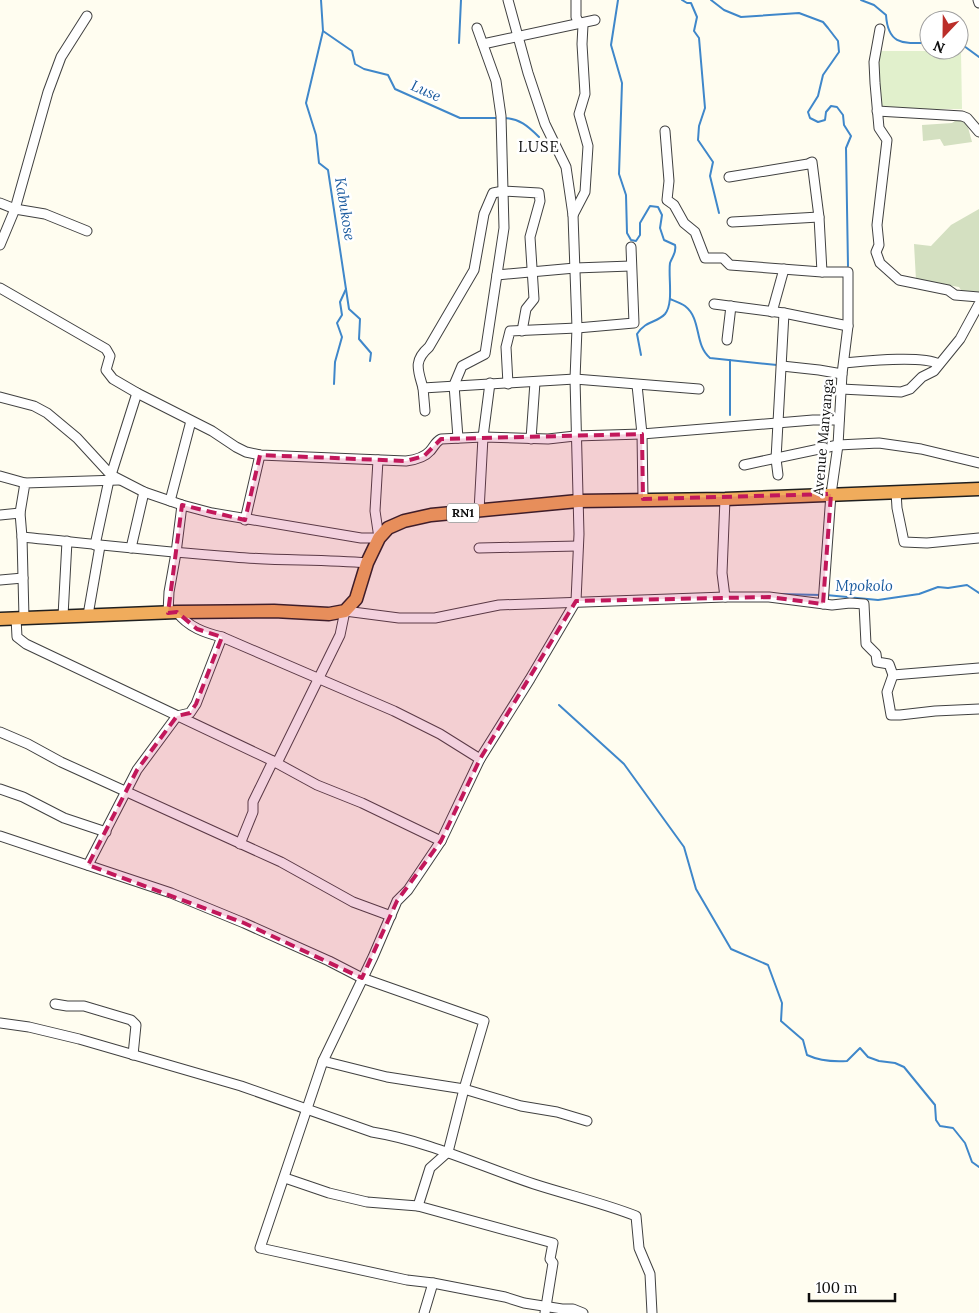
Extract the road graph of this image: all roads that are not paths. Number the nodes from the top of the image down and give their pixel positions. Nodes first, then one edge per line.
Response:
1 (508, 0) edge
2 (576, 0) edge
3 (87, 16) dead end
4 (595, 20) dead end
5 (579, 23) junction
6 (477, 28) dead end
7 (880, 29) dead end
8 (520, 38) junction
9 (483, 44) junction
10 (877, 111) junction
11 (978, 128) edge
12 (665, 130) dead end
13 (729, 177) dead end
14 (503, 191) junction
15 (0, 202) edge
16 (15, 208) junction
17 (573, 215) junction
18 (819, 217) junction
19 (732, 222) dead end
20 (87, 231) dead end
21 (0, 245) edge
22 (631, 247) dead end
23 (631, 266) junction
24 (575, 268) junction
25 (784, 269) junction
26 (532, 271) junction
27 (822, 272) junction
28 (497, 275) junction
29 (0, 288) edge
30 (979, 297) edge
31 (714, 304) dead end
32 (979, 304) edge
33 (731, 306) junction
34 (772, 312) junction
35 (784, 314) junction
36 (848, 326) junction
37 (577, 328) junction
38 (522, 331) junction
39 (727, 340) dead end
40 (844, 363) junction
41 (939, 364) junction
42 (782, 366) junction
43 (842, 374) junction
44 (575, 379) junction
45 (534, 382) junction
46 (490, 383) junction
47 (508, 384) junction
48 (454, 385) junction
49 (637, 385) junction
50 (423, 388) junction
51 (699, 389) dead end
52 (842, 389) junction
53 (137, 393) junction
54 (0, 398) edge
55 (425, 411) dead end
56 (839, 420) junction
57 (191, 421) junction
58 (778, 424) junction
59 (642, 434) junction
60 (576, 436) junction
61 (483, 437) junction
62 (458, 438) junction
63 (531, 439) junction
64 (838, 445) junction
65 (260, 455) junction
66 (776, 458) junction
67 (378, 460) junction
68 (979, 463) edge
69 (744, 465) dead end
70 (778, 475) dead end
71 (0, 476) edge
72 (113, 478) junction
73 (25, 483) junction
74 (979, 489) edge
75 (144, 492) junction
76 (896, 492) junction
77 (831, 494) junction
78 (725, 499) junction
79 (644, 500) junction
80 (170, 501) junction
81 (578, 501) junction
82 (182, 505) junction
83 (479, 511) junction
84 (20, 513) junction
85 (0, 515) edge
86 (244, 520) junction
87 (22, 537) junction
88 (379, 538) junction
89 (979, 538) edge
90 (67, 541) junction
91 (98, 545) junction
92 (578, 546) junction
93 (131, 548) junction
94 (479, 548) dead end
95 (176, 553) junction
96 (367, 563) junction
97 (23, 578) junction
98 (0, 580) edge
99 (725, 597) junction
100 (823, 598) junction
101 (576, 601) junction
102 (344, 610) junction
103 (173, 612) junction
104 (88, 615) junction
105 (63, 616) junction
106 (20, 618) junction
107 (0, 619) edge
108 (222, 636) junction
109 (979, 668) edge
110 (893, 675) junction
111 (317, 679) junction
112 (979, 709) edge
113 (178, 716) junction
114 (0, 732) edge
115 (480, 759) junction
116 (275, 762) junction
117 (0, 788) edge
118 (126, 791) junction
119 (106, 832) junction
120 (0, 836) edge
121 (441, 841) junction
122 (240, 844) junction
123 (88, 865) junction
124 (391, 916) junction
125 (362, 978) junction
126 (55, 1004) dead end
127 (0, 1023) edge
128 (133, 1055) junction
129 (323, 1061) junction
130 (464, 1089) junction
131 (307, 1109) junction
132 (587, 1121) dead end
133 (448, 1152) junction
134 (284, 1178) junction
135 (418, 1206) junction
136 (433, 1283) junction
137 (545, 1309) edge
138 (424, 1313) edge
139 (583, 1313) edge
140 (652, 1313) edge

1 - 8 street
2 - 5 street
3 - 16 street
4 - 5 street
5 - 8 street
5 - 17 street
6 - 9 street
7 - 10 street
8 - 9 street
8 - 17 street
9 - 14 street
10 - 11 street
10 - 30 street
12 - 25 street
13 - 18 street
14 - 26 street
14 - 28 street
14 - 50 street
15 - 16 street
16 - 20 street
16 - 21 street
17 - 24 street
18 - 19 street
18 - 27 street
22 - 23 street
23 - 24 street
23 - 37 street
24 - 26 street
24 - 37 street
25 - 27 street
25 - 34 street
26 - 28 street
26 - 38 street
27 - 36 street, Avenue Manyanga
28 - 48 street
29 - 53 street
31 - 33 street
32 - 41 street
33 - 34 street
33 - 39 street
34 - 35 street
35 - 36 street
35 - 42 street
36 - 40 street, Avenue Manyanga
37 - 38 street
37 - 44 street
38 - 47 street
40 - 41 street
40 - 43 street, Avenue Manyanga
41 - 52 street
42 - 43 street
42 - 58 street
43 - 52 street, Avenue Manyanga
44 - 45 street
44 - 49 street
44 - 60 street
45 - 47 street
45 - 63 street
46 - 47 street
46 - 48 street
46 - 61 street
48 - 50 street
48 - 62 street
49 - 51 street
49 - 59 street
50 - 55 street
52 - 56 street, Avenue Manyanga
53 - 57 street
53 - 72 street
54 - 72 street
56 - 58 street
56 - 64 street, Avenue Manyanga
57 - 65 street
57 - 80 street
58 - 59 street
58 - 66 street
59 - 60 street
59 - 79 street
60 - 63 street
60 - 81 street
61 - 62 street
61 - 63 street
61 - 83 street
62 - 67 street
64 - 66 street
64 - 68 street
64 - 77 street, Avenue Manyanga
65 - 67 street
65 - 86 street
66 - 69 street
66 - 70 street
67 - 88 street
71 - 73 street
72 - 73 street
72 - 75 street
72 - 91 street
73 - 84 street
74 - 76 highway, RN1
75 - 80 street
75 - 93 street
76 - 77 highway, RN1
76 - 89 street
77 - 78 highway, RN1
77 - 100 street, Avenue Manyanga
78 - 79 highway, RN1
78 - 99 street
79 - 81 highway, RN1
80 - 82 street
81 - 83 highway, RN1
81 - 92 street
82 - 86 street
82 - 95 street
83 - 88 highway, RN1
84 - 85 street
84 - 87 street
86 - 88 street
87 - 90 street
87 - 97 street
88 - 96 highway, RN1
90 - 91 street
90 - 105 street
91 - 93 street
91 - 104 street
92 - 94 street
92 - 101 street
93 - 95 street
95 - 96 street
95 - 103 street
96 - 102 highway, RN1
97 - 98 street
97 - 106 street
99 - 100 street
99 - 101 street
100 - 110 street
101 - 102 street
101 - 115 street
102 - 103 highway
102 - 111 street
103 - 104 highway
103 - 108 street
104 - 105 highway
105 - 106 highway
106 - 107 highway
106 - 113 street
108 - 111 street
108 - 113 street
109 - 110 street
110 - 112 street
111 - 115 street
111 - 116 street
113 - 116 street
113 - 118 street
114 - 118 street
115 - 121 street
116 - 121 street
116 - 122 street
117 - 119 street
118 - 119 street
118 - 122 street
119 - 123 street
120 - 123 street
121 - 124 street
122 - 124 street
123 - 125 street
124 - 125 street
125 - 129 street
125 - 130 street
126 - 128 street
127 - 128 street
128 - 131 street
129 - 130 street
129 - 131 street
130 - 132 street
130 - 133 street
131 - 133 street
131 - 134 street
133 - 135 street
133 - 140 street
134 - 135 street
134 - 136 street
135 - 137 street
136 - 137 street
136 - 138 street
137 - 139 street

